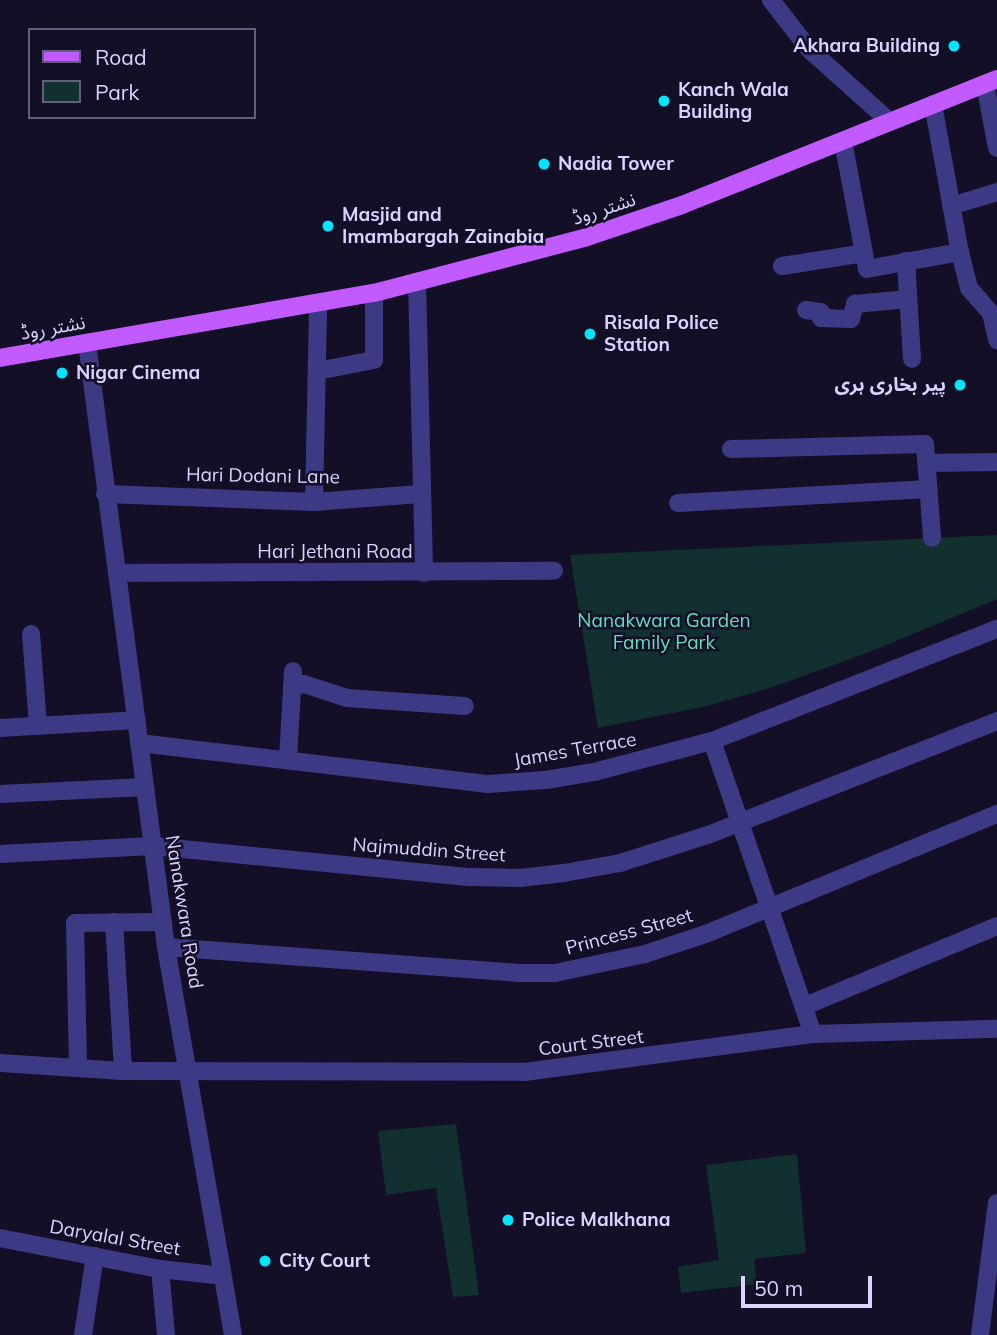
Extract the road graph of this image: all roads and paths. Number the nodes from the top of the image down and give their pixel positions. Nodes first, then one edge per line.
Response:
1 (771, 0) edge
2 (991, 82) edge
3 (933, 104) junction
4 (890, 122) junction
5 (843, 141) junction
6 (997, 148) edge
7 (997, 192) edge
8 (951, 206) junction
9 (960, 252) junction
10 (864, 253) junction
11 (906, 261) junction
12 (782, 266) dead end
13 (417, 282) junction
14 (374, 293) junction
15 (908, 299) junction
16 (318, 304) junction
17 (806, 310) dead end
18 (997, 340) edge
19 (87, 343) junction
20 (0, 358) edge
21 (912, 359) dead end
22 (317, 371) junction
23 (732, 449) dead end
24 (997, 462) edge
25 (928, 463) junction
26 (929, 489) junction
27 (105, 494) junction
28 (421, 494) junction
29 (314, 502) junction
30 (678, 503) dead end
31 (932, 538) dead end
32 (554, 571) dead end
33 (117, 573) junction
34 (424, 573) junction
35 (997, 629) edge
36 (31, 634) dead end
37 (465, 706) dead end
38 (137, 720) junction
39 (997, 721) edge
40 (38, 726) junction
41 (0, 728) edge
42 (712, 741) junction
43 (139, 743) junction
44 (288, 760) junction
45 (145, 788) junction
46 (0, 794) edge
47 (997, 814) edge
48 (740, 822) junction
49 (152, 846) junction
50 (0, 854) edge
51 (770, 909) junction
52 (114, 922) junction
53 (163, 922) junction
54 (997, 926) edge
55 (166, 947) junction
56 (805, 1006) junction
57 (997, 1030) edge
58 (813, 1034) junction
59 (0, 1063) edge
60 (78, 1068) junction
61 (123, 1071) junction
62 (190, 1071) junction
63 (997, 1203) edge
64 (0, 1238) edge
65 (95, 1256) junction
66 (993, 1266) edge
67 (160, 1269) junction
68 (223, 1276) junction
69 (83, 1335) edge
70 (166, 1335) edge
71 (233, 1335) edge
72 (979, 1335) edge

1 - 4 street
2 - 3 main road, نشتر روڈ
2 - 6 street
3 - 4 main road, نشتر روڈ
3 - 8 street
4 - 5 main road, نشتر روڈ
5 - 10 street
5 - 13 main road, نشتر روڈ
7 - 8 street
8 - 9 street
9 - 11 street
9 - 18 street
10 - 11 street
10 - 12 street
11 - 15 street
13 - 14 main road, نشتر روڈ
13 - 28 street
14 - 16 main road, نشتر روڈ
14 - 22 street
15 - 17 street
15 - 21 street
16 - 19 main road, نشتر روڈ
16 - 22 street
19 - 20 main road, نشتر روڈ
19 - 27 street, Nanakwara Road
22 - 29 street
23 - 25 street
24 - 25 street
25 - 26 street
26 - 30 street
26 - 31 street
27 - 29 street, Hari Dodani Lane
27 - 33 street, Nanakwara Road
28 - 29 street, Hari Dodani Lane
28 - 34 street
32 - 34 street, Hari Jethani Road
33 - 34 street, Hari Jethani Road
33 - 38 street, Nanakwara Road
35 - 42 street, James Terrace
36 - 40 street
37 - 44 street
38 - 40 street
38 - 43 street, Nanakwara Road
39 - 48 street, Najmuddin Street
40 - 41 street
42 - 44 street, James Terrace
42 - 48 street
43 - 44 street, James Terrace
43 - 45 street, Nanakwara Road
45 - 46 street
45 - 49 street, Nanakwara Road
47 - 51 street, Princess Street
48 - 49 street, Najmuddin Street
48 - 51 street
49 - 50 street, Najmuddin Street
49 - 53 street, Nanakwara Road
51 - 55 street, Princess Street
51 - 56 street
52 - 53 street
52 - 60 street
52 - 61 street
53 - 55 street, Nanakwara Road
54 - 56 street
55 - 62 street, Nanakwara Road
56 - 58 street
57 - 58 street, Court Street
58 - 62 street, Court Street
59 - 60 street, Court Street
60 - 61 street, Court Street
61 - 62 street, Court Street
62 - 68 street, Nanakwara Road
63 - 66 street
64 - 65 street, Daryalal Street
65 - 67 street, Daryalal Street
65 - 69 street
66 - 72 street
67 - 68 street, Daryalal Street
67 - 70 street
68 - 71 street, Nanakwara Road

